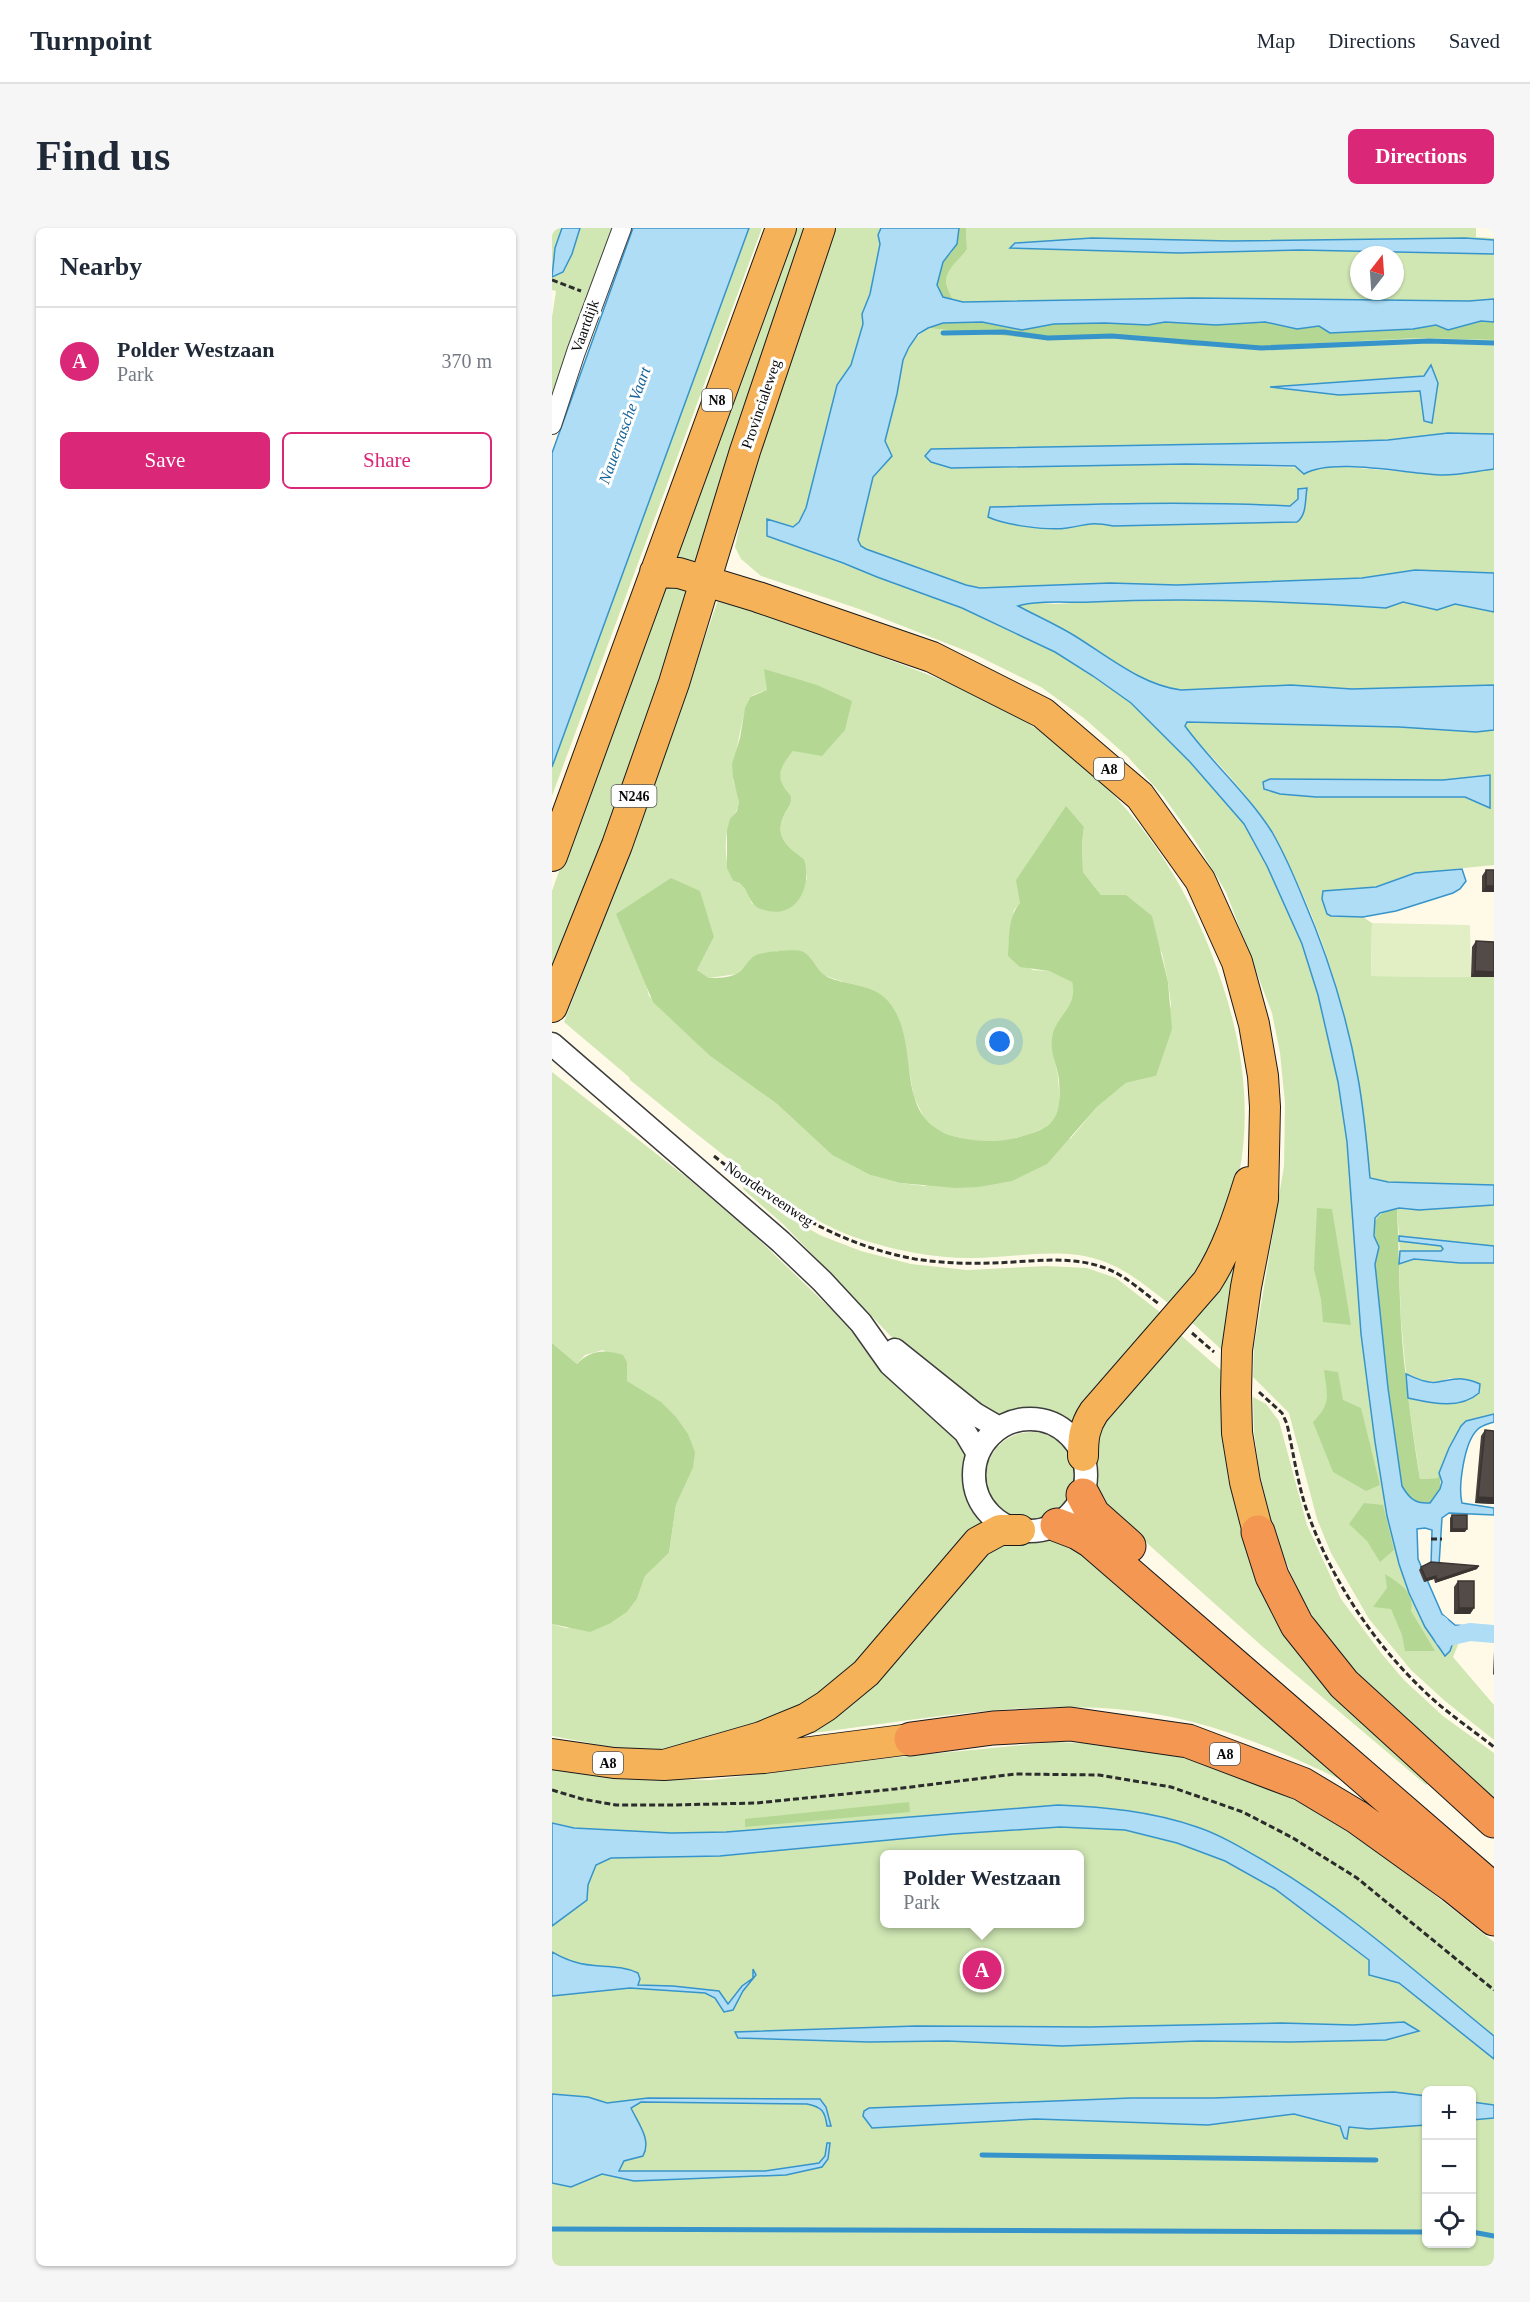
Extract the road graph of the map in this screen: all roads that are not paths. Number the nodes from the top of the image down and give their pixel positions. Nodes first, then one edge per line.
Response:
1 (621, 228) edge
2 (781, 228) edge
3 (820, 228) edge
4 (552, 425) edge
5 (655, 572) junction
6 (705, 581) junction
7 (552, 856) edge
8 (552, 1007) edge
9 (552, 1044) edge
10 (1265, 1133) junction
11 (861, 1323) junction
12 (999, 1428) junction
13 (978, 1454) junction
14 (1083, 1456) junction
15 (1083, 1494) junction
16 (1056, 1525) junction
17 (1020, 1530) junction
18 (1258, 1532) joint
19 (911, 1739) joint
20 (552, 1754) edge
21 (664, 1765) junction
22 (1494, 1821) edge
23 (1494, 1860) edge
24 (1494, 1890) edge
25 (1494, 1919) edge

1 - 4 street, Vaartdijk
2 - 5 highway, N8
3 - 6 highway, Provincialeweg
5 - 6 highway, A8
5 - 7 highway, N8
6 - 8 highway, N246
6 - 10 highway, A8
9 - 11 street, Noorderveenweg
10 - 14 highway, A8
10 - 18 highway, A8
11 - 12 street, Noorderveenweg
11 - 13 street, Noorderveenweg
12 - 13 street
12 - 14 street
13 - 17 street
14 - 15 street
15 - 16 street
15 - 23 highway
16 - 17 street
16 - 24 highway
17 - 21 highway, A8
18 - 22 highway, A8
19 - 21 highway, A8
19 - 25 highway, A8
20 - 21 highway, A8

